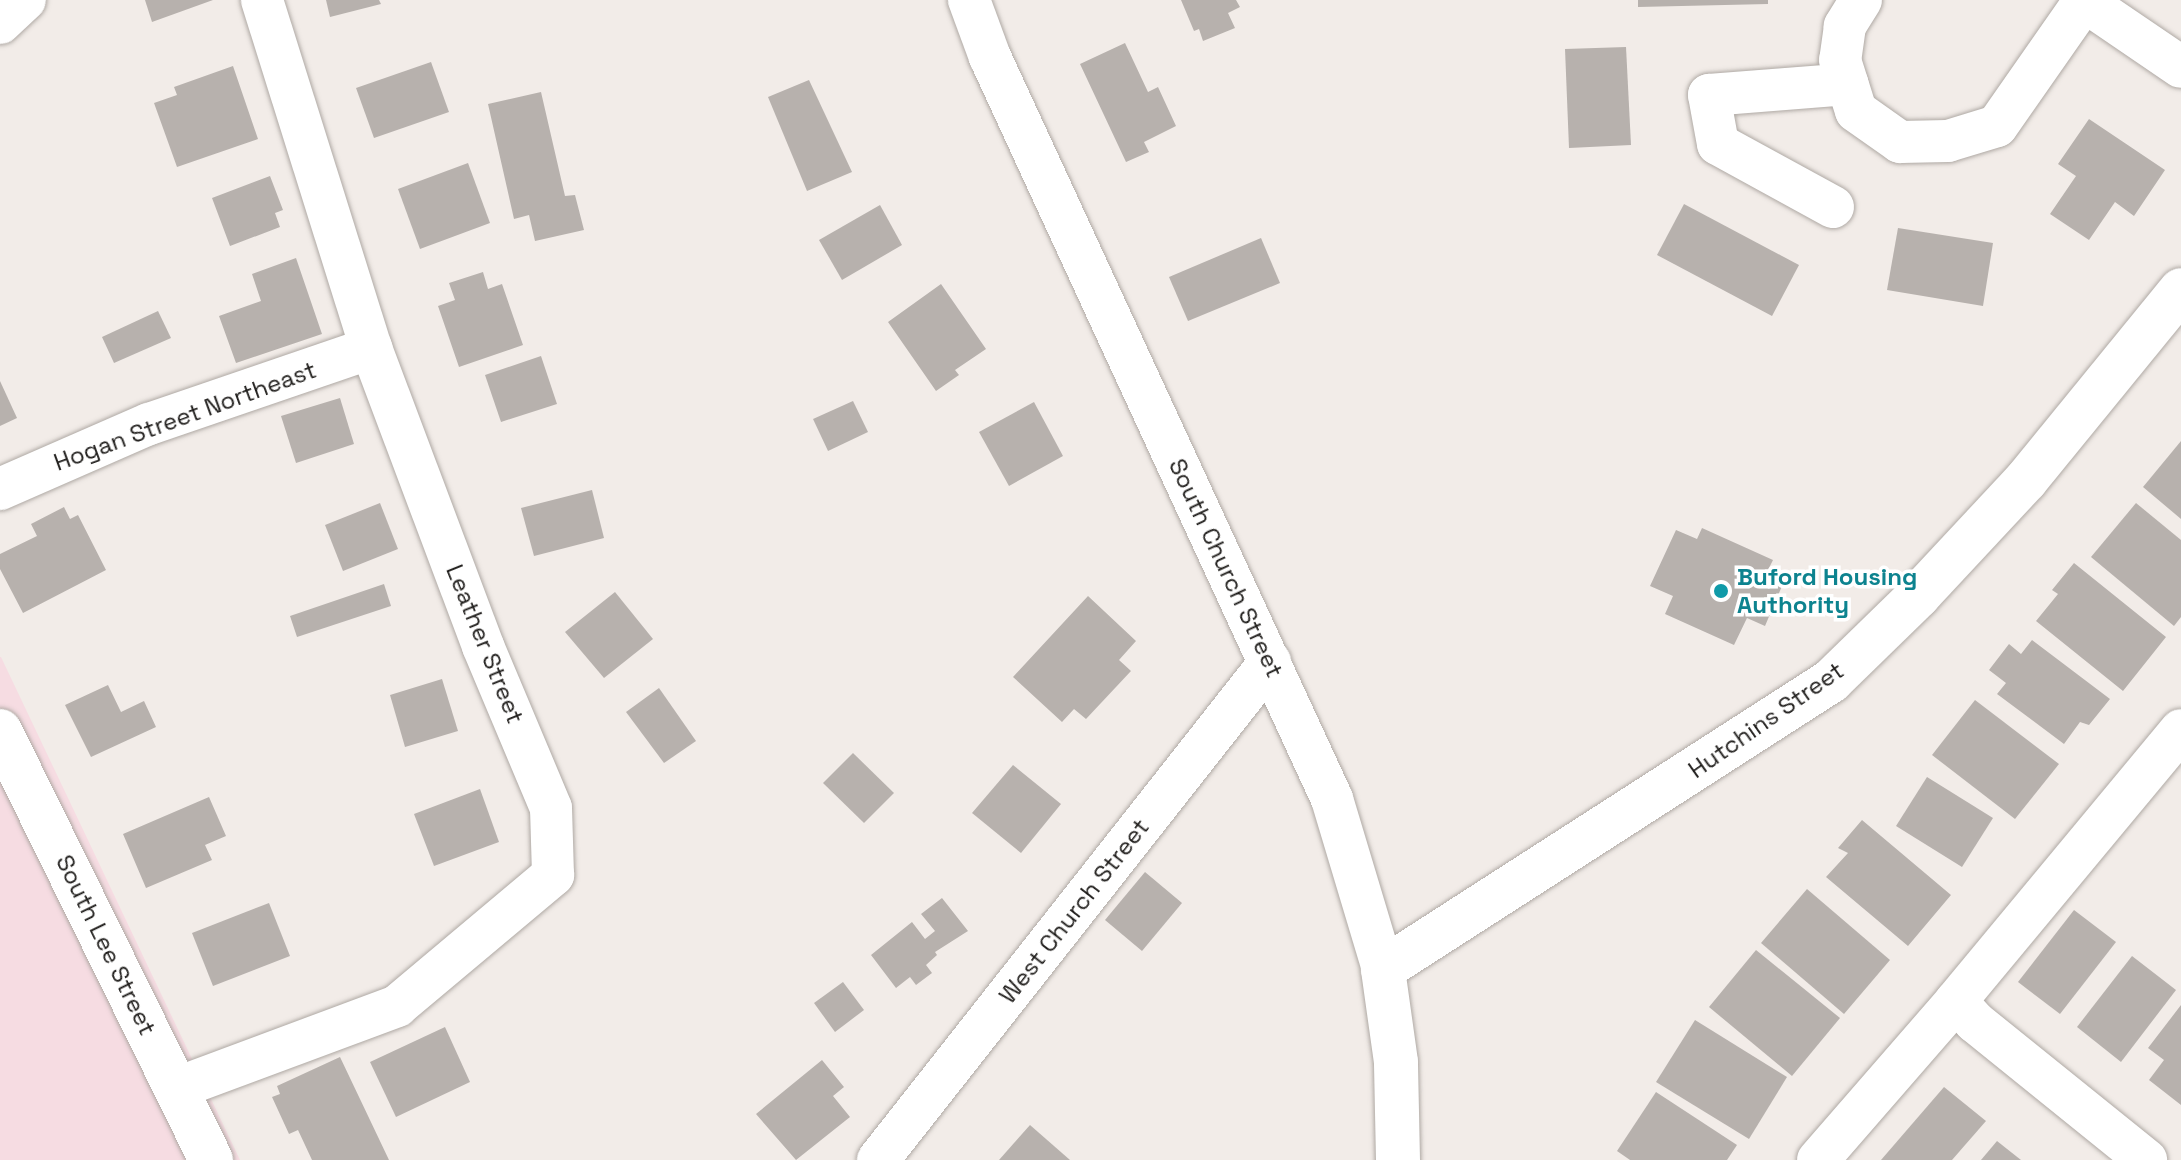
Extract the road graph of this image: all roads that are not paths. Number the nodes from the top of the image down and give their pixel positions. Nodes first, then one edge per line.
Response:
1 (25, 0) edge
2 (262, 0) edge
3 (969, 0) edge
4 (1861, 0) edge
5 (2084, 0) edge
6 (0, 23) edge
7 (2181, 67) edge
8 (1848, 84) junction
9 (1833, 207) dead end
10 (2181, 290) edge
11 (371, 348) junction
12 (0, 489) edge
13 (1270, 662) junction
14 (2181, 730) edge
15 (0, 731) edge
16 (1383, 969) junction
17 (1956, 1001) junction
18 (177, 1088) junction
19 (211, 1160) edge
20 (878, 1160) edge
21 (1398, 1160) edge
22 (1818, 1160) edge
23 (2146, 1160) edge

1 - 6 street
2 - 11 street, Leather Street
3 - 13 street, South Church Street
4 - 8 street
5 - 7 street
5 - 8 street
8 - 9 street
10 - 16 street, Hutchins Street
11 - 12 street, Hogan Street Northeast
11 - 18 street, Leather Street
13 - 16 street, South Church Street
13 - 20 street, West Church Street
14 - 17 street
15 - 18 street, South Lee Street
16 - 21 street, South Church Street
17 - 22 street
17 - 23 street
18 - 19 street, South Lee Street

